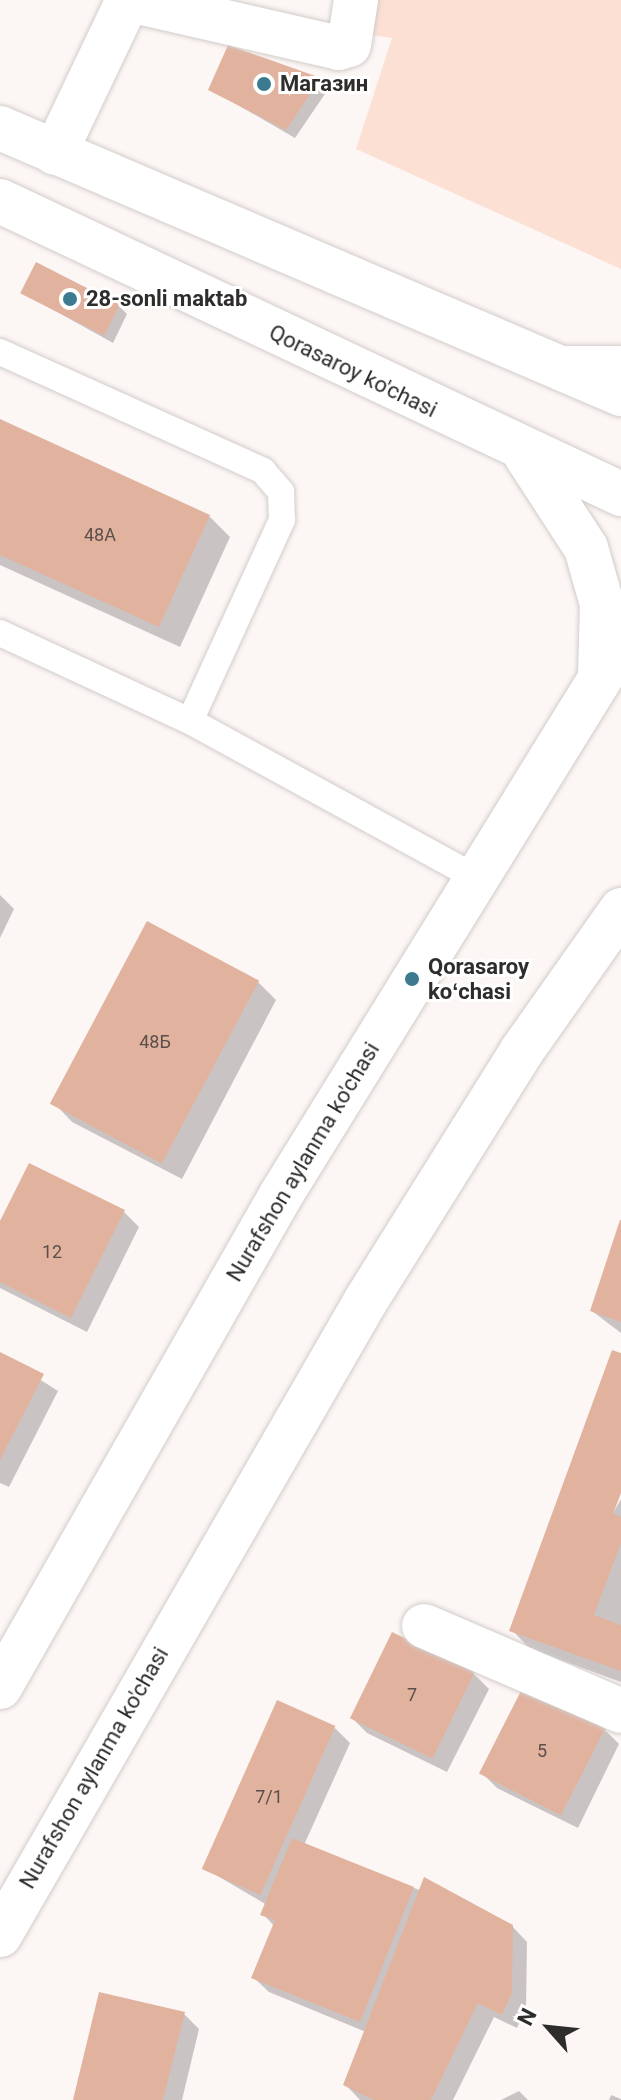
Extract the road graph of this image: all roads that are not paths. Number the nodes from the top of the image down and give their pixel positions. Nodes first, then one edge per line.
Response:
1 (356, 0) edge
2 (0, 128) edge
3 (55, 153) junction
4 (0, 201) edge
5 (0, 352) edge
6 (567, 368) junction
7 (621, 368) edge
8 (621, 394) edge
9 (525, 454) junction
10 (621, 494) edge
11 (0, 633) edge
12 (610, 660) edge
13 (190, 721) junction
14 (475, 877) junction
15 (621, 910) edge
16 (424, 1626) dead end
17 (0, 1687) edge
18 (621, 1711) edge
19 (0, 1935) edge

1 - 3 main road
2 - 3 main road
3 - 6 main road
4 - 9 main road, Qorasaroy ko'chasi
5 - 13 lane
6 - 7 main road
6 - 8 main road
9 - 10 main road, Qorasaroy ko'chasi
9 - 12 main road
11 - 13 lane
12 - 14 main road, Nurafshon aylanma ko'chasi
13 - 14 lane
14 - 17 main road, Nurafshon aylanma ko'chasi
15 - 19 main road, Nurafshon aylanma ko'chasi
16 - 18 main road

